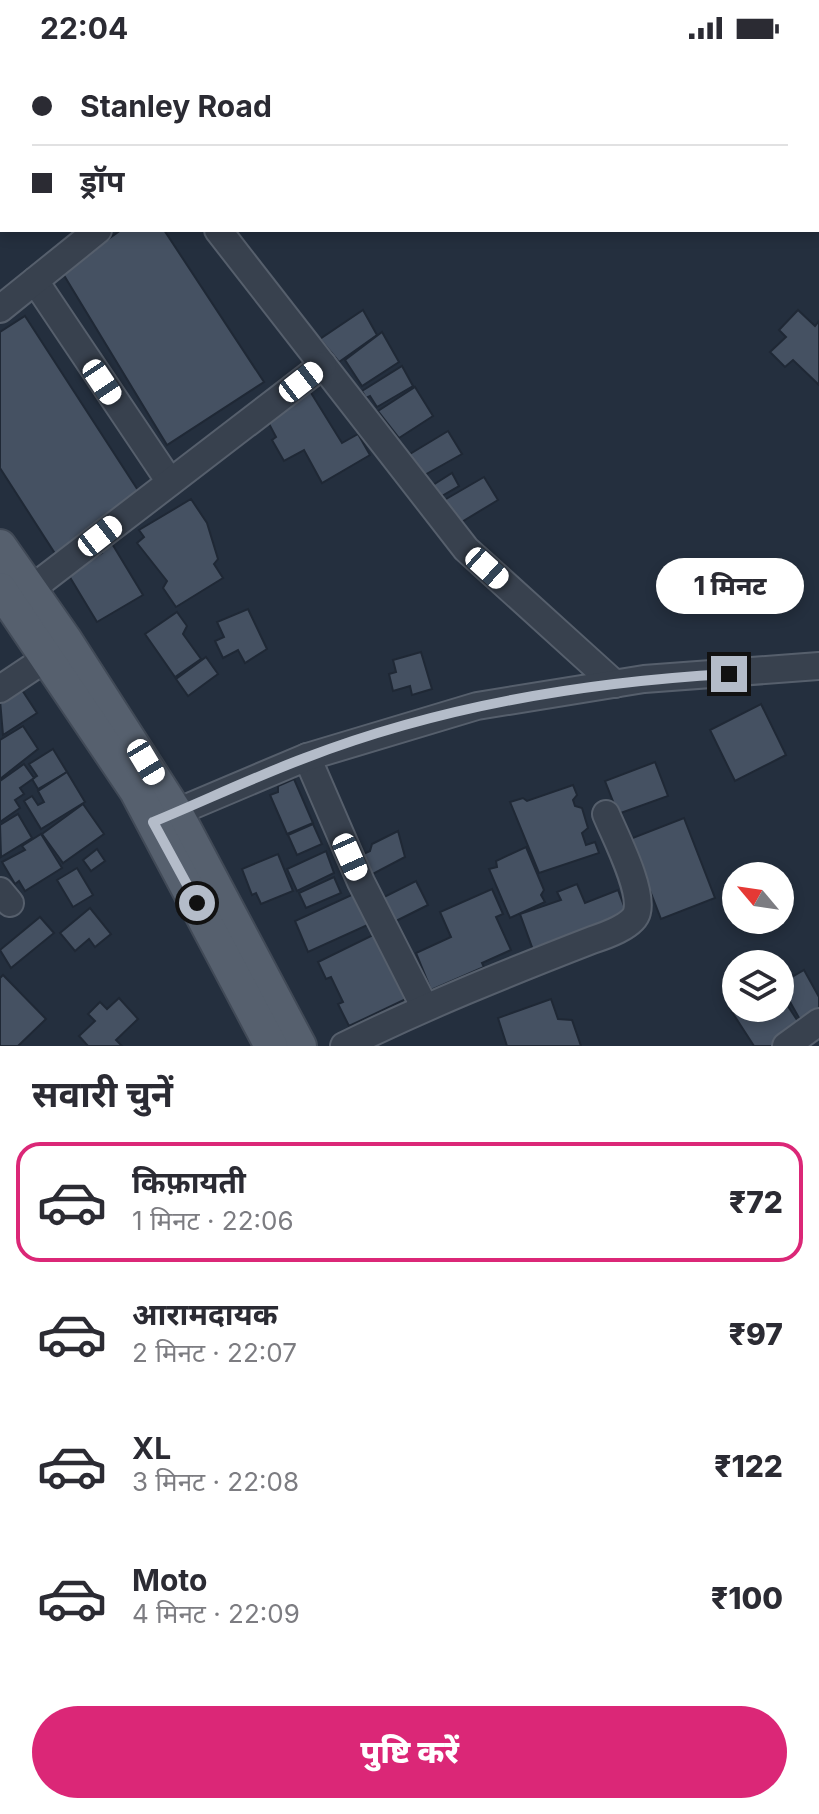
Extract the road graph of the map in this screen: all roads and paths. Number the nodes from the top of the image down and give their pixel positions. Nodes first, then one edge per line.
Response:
1 (96, 232) edge
2 (220, 232) edge
3 (35, 281) junction
4 (0, 309) edge
5 (323, 365) junction
6 (170, 482) junction
7 (0, 546) edge
8 (15, 589) edge
9 (48, 657) junction
10 (819, 666) edge
11 (615, 684) junction
12 (0, 689) edge
13 (307, 757) junction
14 (606, 814) dead end
15 (165, 817) junction
16 (424, 1006) junction
17 (271, 1046) edge
18 (300, 1046) edge
19 (344, 1046) edge

1 - 3 street
2 - 5 street
3 - 4 street
3 - 6 street
5 - 6 street
5 - 11 street
6 - 8 street
7 - 8 main road
8 - 9 main road
8 - 15 main road
9 - 12 street
9 - 15 main road
10 - 11 street
11 - 13 street
13 - 15 street
13 - 16 street
14 - 16 street
15 - 17 main road
15 - 18 main road
16 - 19 street

